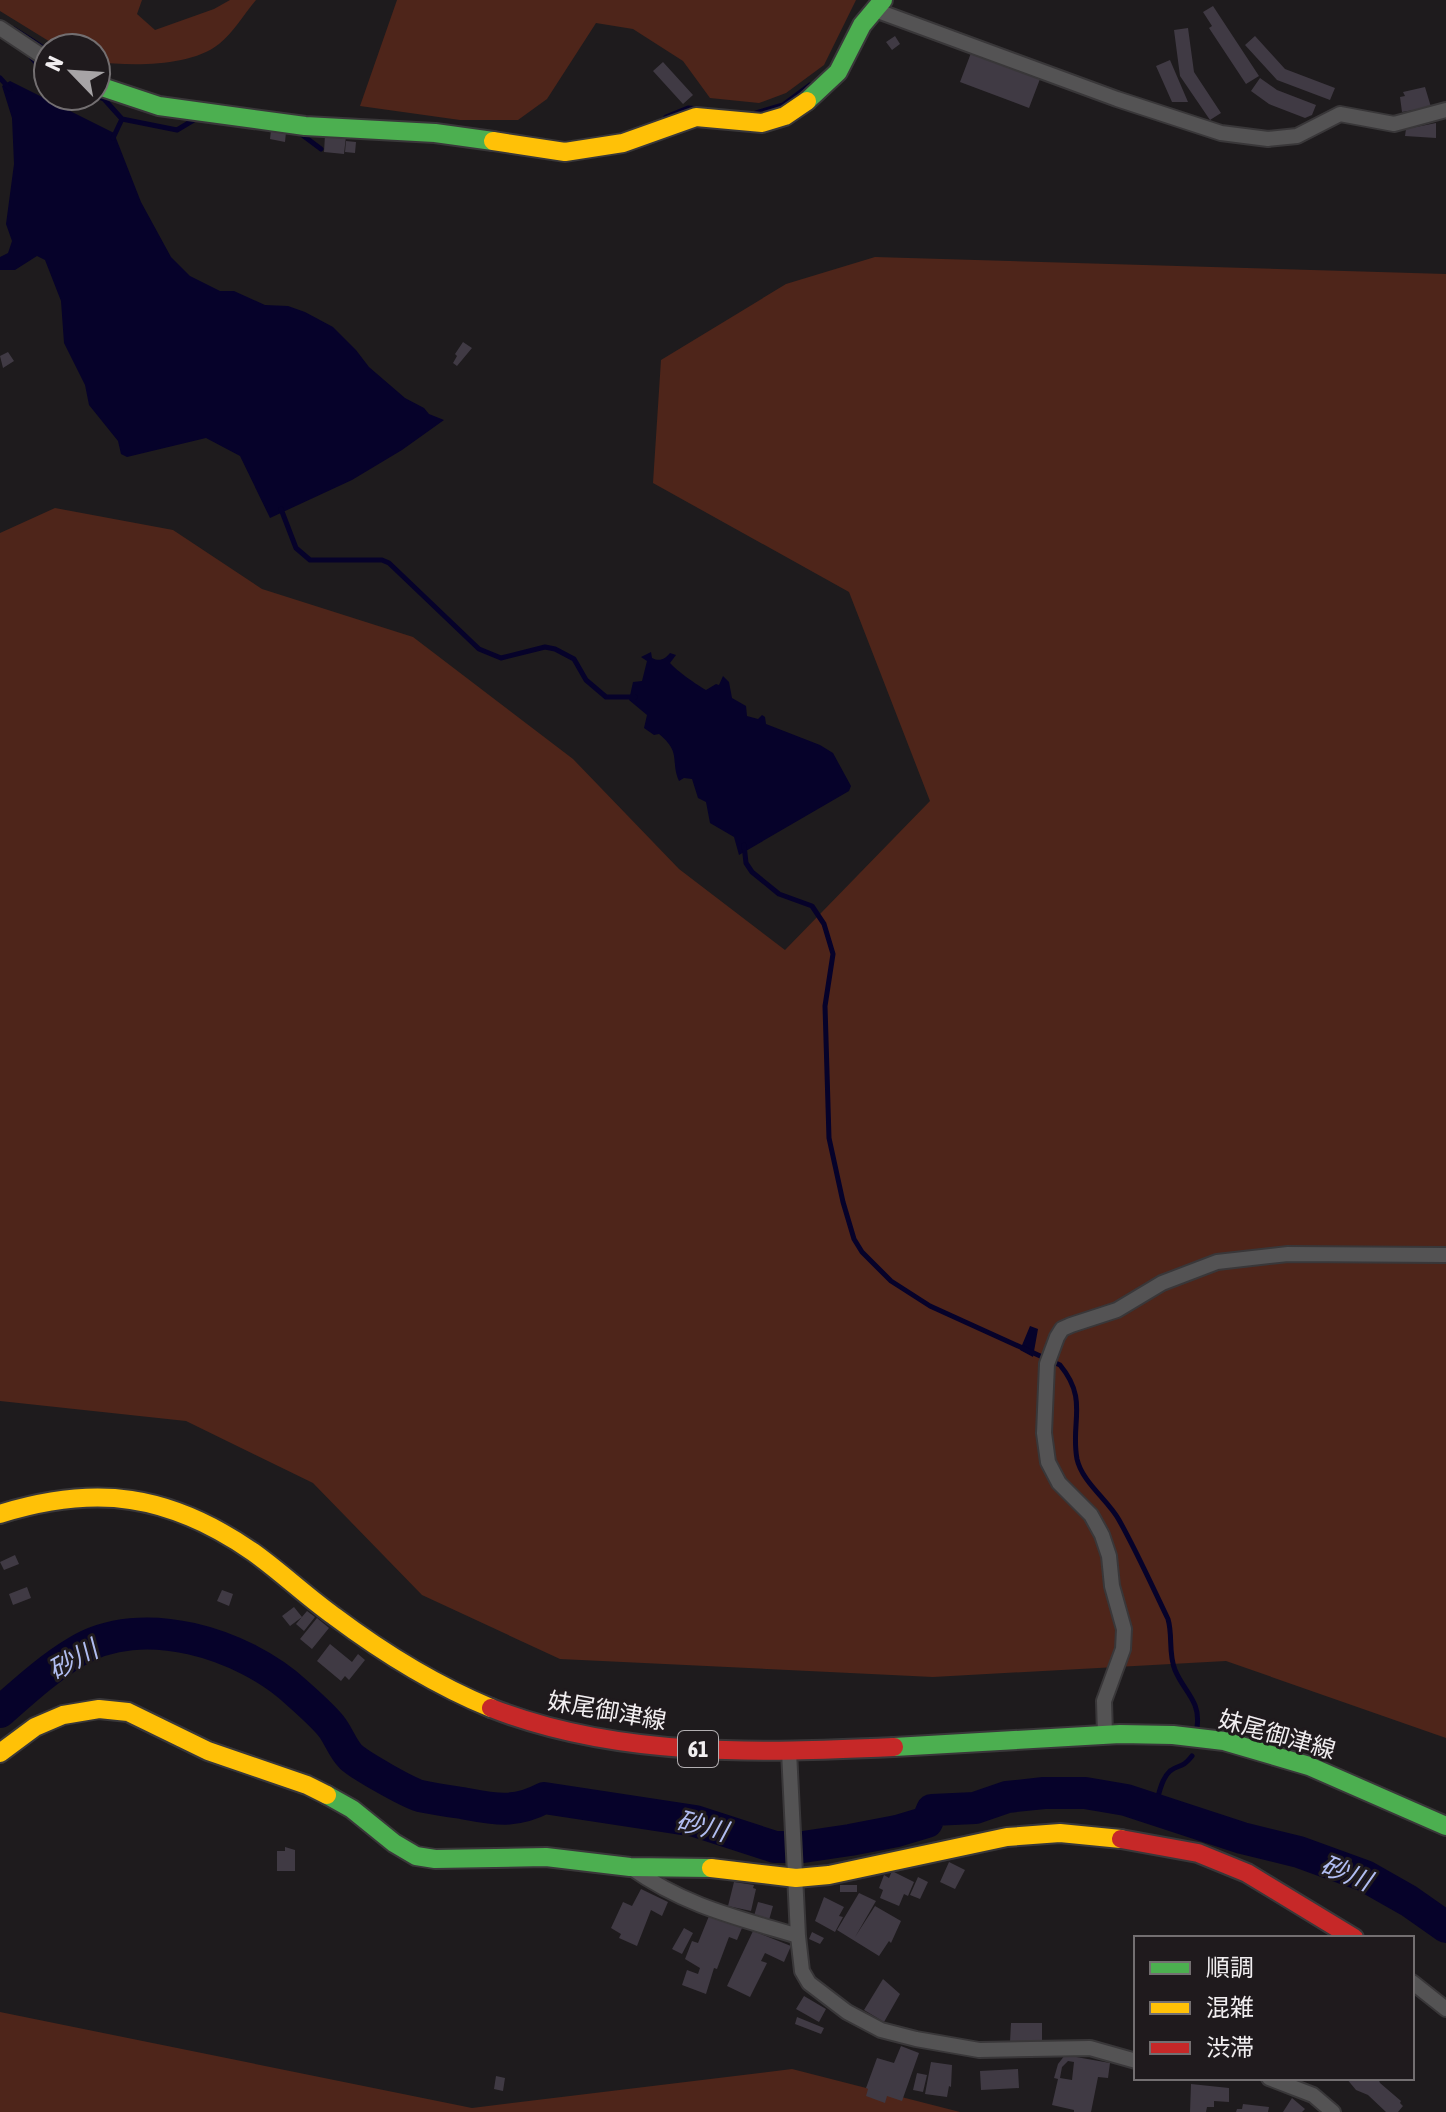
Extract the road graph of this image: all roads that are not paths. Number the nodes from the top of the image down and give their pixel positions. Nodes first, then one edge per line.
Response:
1 (879, 5) edge
2 (0, 28) edge
3 (32, 49) edge
4 (112, 90) edge
5 (1446, 110) edge
6 (1446, 1255) edge
7 (0, 1514) edge
8 (1105, 1735) junction
9 (789, 1751) junction
10 (0, 1753) edge
11 (1446, 1826) edge
12 (630, 1867) junction
13 (796, 1874) junction
14 (798, 1936) junction
15 (1351, 1936) edge
16 (1414, 1984) edge
17 (1446, 2009) edge
18 (1134, 2060) edge
19 (1274, 2080) edge
20 (1333, 2112) edge

1 - 4 street
1 - 5 street
2 - 3 street
6 - 8 street
7 - 9 street, 妹尾御津線 / 61
8 - 9 street, 妹尾御津線 / 61
8 - 11 street, 妹尾御津線 / 61
9 - 13 street
10 - 12 street
12 - 13 street
12 - 14 street
13 - 14 street
13 - 15 street
14 - 18 street
16 - 17 street
19 - 20 street

